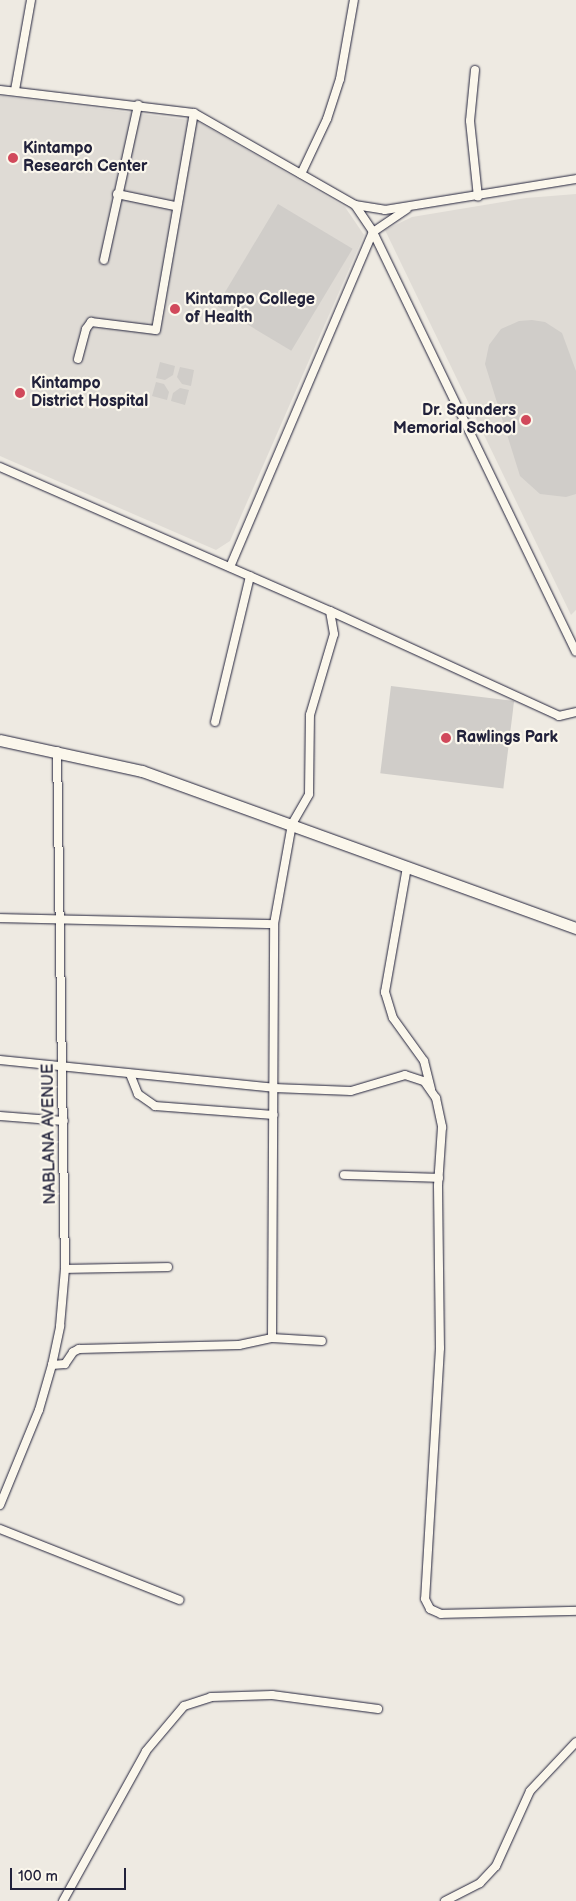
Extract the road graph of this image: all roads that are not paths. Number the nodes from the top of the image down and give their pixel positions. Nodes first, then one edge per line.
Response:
1 (31, 0) edge
2 (354, 0) edge
3 (475, 70) dead end
4 (0, 90) edge
5 (15, 90) junction
6 (138, 105) junction
7 (194, 113) junction
8 (301, 174) junction
9 (576, 179) edge
10 (118, 194) junction
11 (478, 197) junction
12 (355, 205) junction
13 (176, 206) junction
14 (408, 208) junction
15 (373, 232) junction
16 (104, 260) dead end
17 (78, 359) dead end
18 (0, 466) edge
19 (230, 567) junction
20 (250, 576) junction
21 (330, 611) junction
22 (576, 652) edge
23 (576, 712) edge
24 (215, 722) dead end
25 (0, 740) edge
26 (57, 751) junction
27 (292, 824) junction
28 (407, 867) junction
29 (0, 918) edge
30 (61, 919) junction
31 (274, 924) junction
32 (576, 928) edge
33 (0, 1060) edge
34 (63, 1068) junction
35 (130, 1074) junction
36 (274, 1088) junction
37 (431, 1089) junction
38 (274, 1115) junction
39 (0, 1116) edge
40 (64, 1121) junction
41 (344, 1175) dead end
42 (439, 1178) junction
43 (168, 1267) dead end
44 (65, 1268) junction
45 (272, 1338) junction
46 (322, 1341) dead end
47 (52, 1365) junction
48 (0, 1505) edge
49 (0, 1529) edge
50 (179, 1600) dead end
51 (576, 1612) edge
52 (378, 1709) dead end
53 (576, 1742) edge
54 (63, 1901) edge
55 (445, 1901) edge

1 - 5 street
2 - 8 street
3 - 11 street
4 - 5 street
5 - 6 street
6 - 7 street
6 - 10 street
7 - 8 street
7 - 13 street
8 - 12 street
9 - 11 street
10 - 13 street
10 - 16 street
11 - 14 street
12 - 14 street
12 - 15 street
13 - 17 street
14 - 15 street
15 - 19 street
15 - 22 street
18 - 19 street
19 - 20 street
20 - 21 street
20 - 24 street
21 - 23 street
21 - 27 street
25 - 26 main road
26 - 27 main road
26 - 30 street, NABLANA AVENUE
27 - 28 main road
27 - 31 street
28 - 32 main road
28 - 37 street
29 - 30 street
30 - 31 street
30 - 34 street, NABLANA AVENUE
31 - 36 street
33 - 34 street
34 - 35 street
34 - 40 street, NABLANA AVENUE
35 - 36 street
35 - 38 street
36 - 37 street
36 - 38 street
37 - 42 street
38 - 45 street
39 - 40 street
40 - 44 street, NABLANA AVENUE
41 - 42 street
42 - 51 street
43 - 44 street
44 - 47 street, NABLANA AVENUE
45 - 46 street
45 - 47 street
47 - 48 street, NABLANA AVENUE
49 - 50 street
52 - 54 street
53 - 55 street

